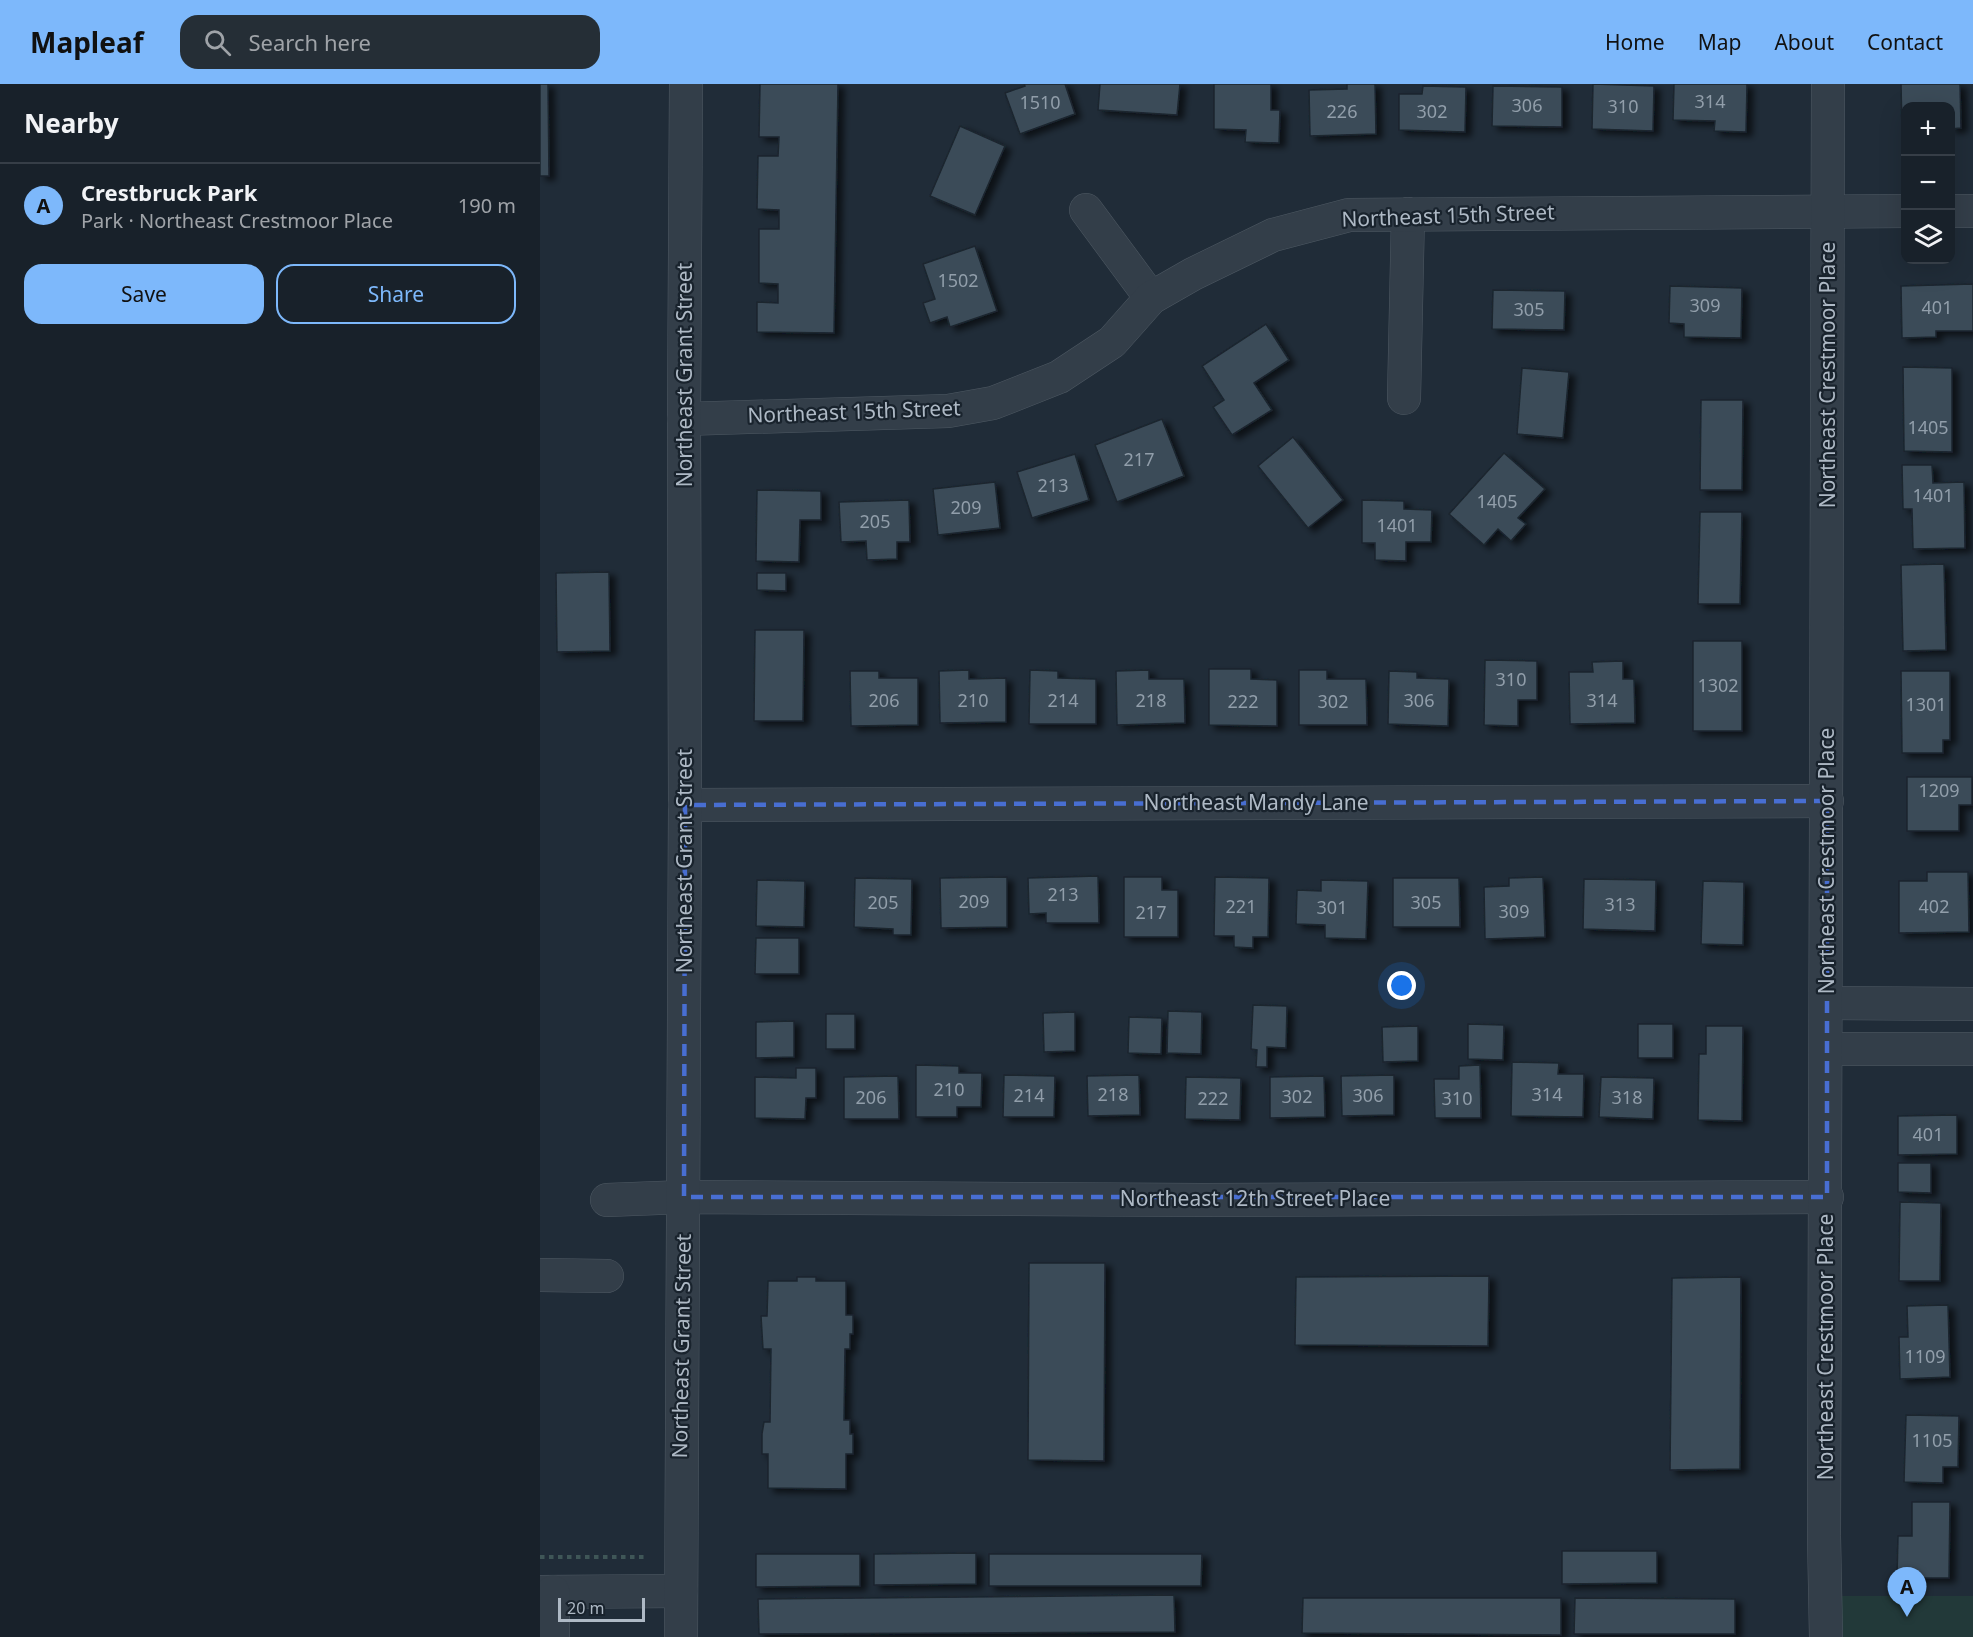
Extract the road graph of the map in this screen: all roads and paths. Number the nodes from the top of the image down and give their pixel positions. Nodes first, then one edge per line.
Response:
1 (686, 84) edge
2 (1828, 84) edge
3 (1086, 210) dead end
4 (1828, 211) junction
5 (1901, 211) edge
6 (1955, 211) edge
7 (1973, 211) edge
8 (1408, 214) junction
9 (1151, 298) junction
10 (1404, 398) dead end
11 (684, 419) junction
12 (1827, 801) junction
13 (685, 805) junction
14 (1827, 1004) junction
15 (1973, 1004) edge
16 (1827, 1049) junction
17 (1973, 1049) edge
18 (684, 1197) junction
19 (1827, 1197) junction
20 (607, 1200) dead end
21 (540, 1275) edge
22 (607, 1276) dead end
23 (540, 1557) edge
24 (647, 1557) dead end
25 (681, 1591) junction
26 (546, 1592) edge
27 (553, 1637) edge
28 (681, 1637) edge
29 (1826, 1637) edge

1 - 11 street, Northeast Grant Street
2 - 4 street, Northeast Crestmoor Place
3 - 9 street
4 - 5 street, Northeast 15th Street
4 - 8 street, Northeast 15th Street
4 - 12 street, Northeast Crestmoor Place
6 - 7 street
8 - 9 street, Northeast 15th Street
8 - 10 street
9 - 11 street, Northeast 15th Street
11 - 13 street, Northeast Grant Street
12 - 13 street, Northeast Mandy Lane
12 - 14 street, Northeast Crestmoor Place
13 - 18 street, Northeast Grant Street
14 - 15 street
14 - 16 street, Northeast Crestmoor Place
16 - 17 street
16 - 19 street, Northeast Crestmoor Place
18 - 19 street, Northeast 12th Street Place
18 - 20 street, Northeast 12th Street Place
18 - 25 street, Northeast Grant Street
19 - 29 street, Northeast Crestmoor Place
21 - 22 street
23 - 24 path
25 - 26 street
25 - 28 street, Northeast Grant Street
26 - 27 street

